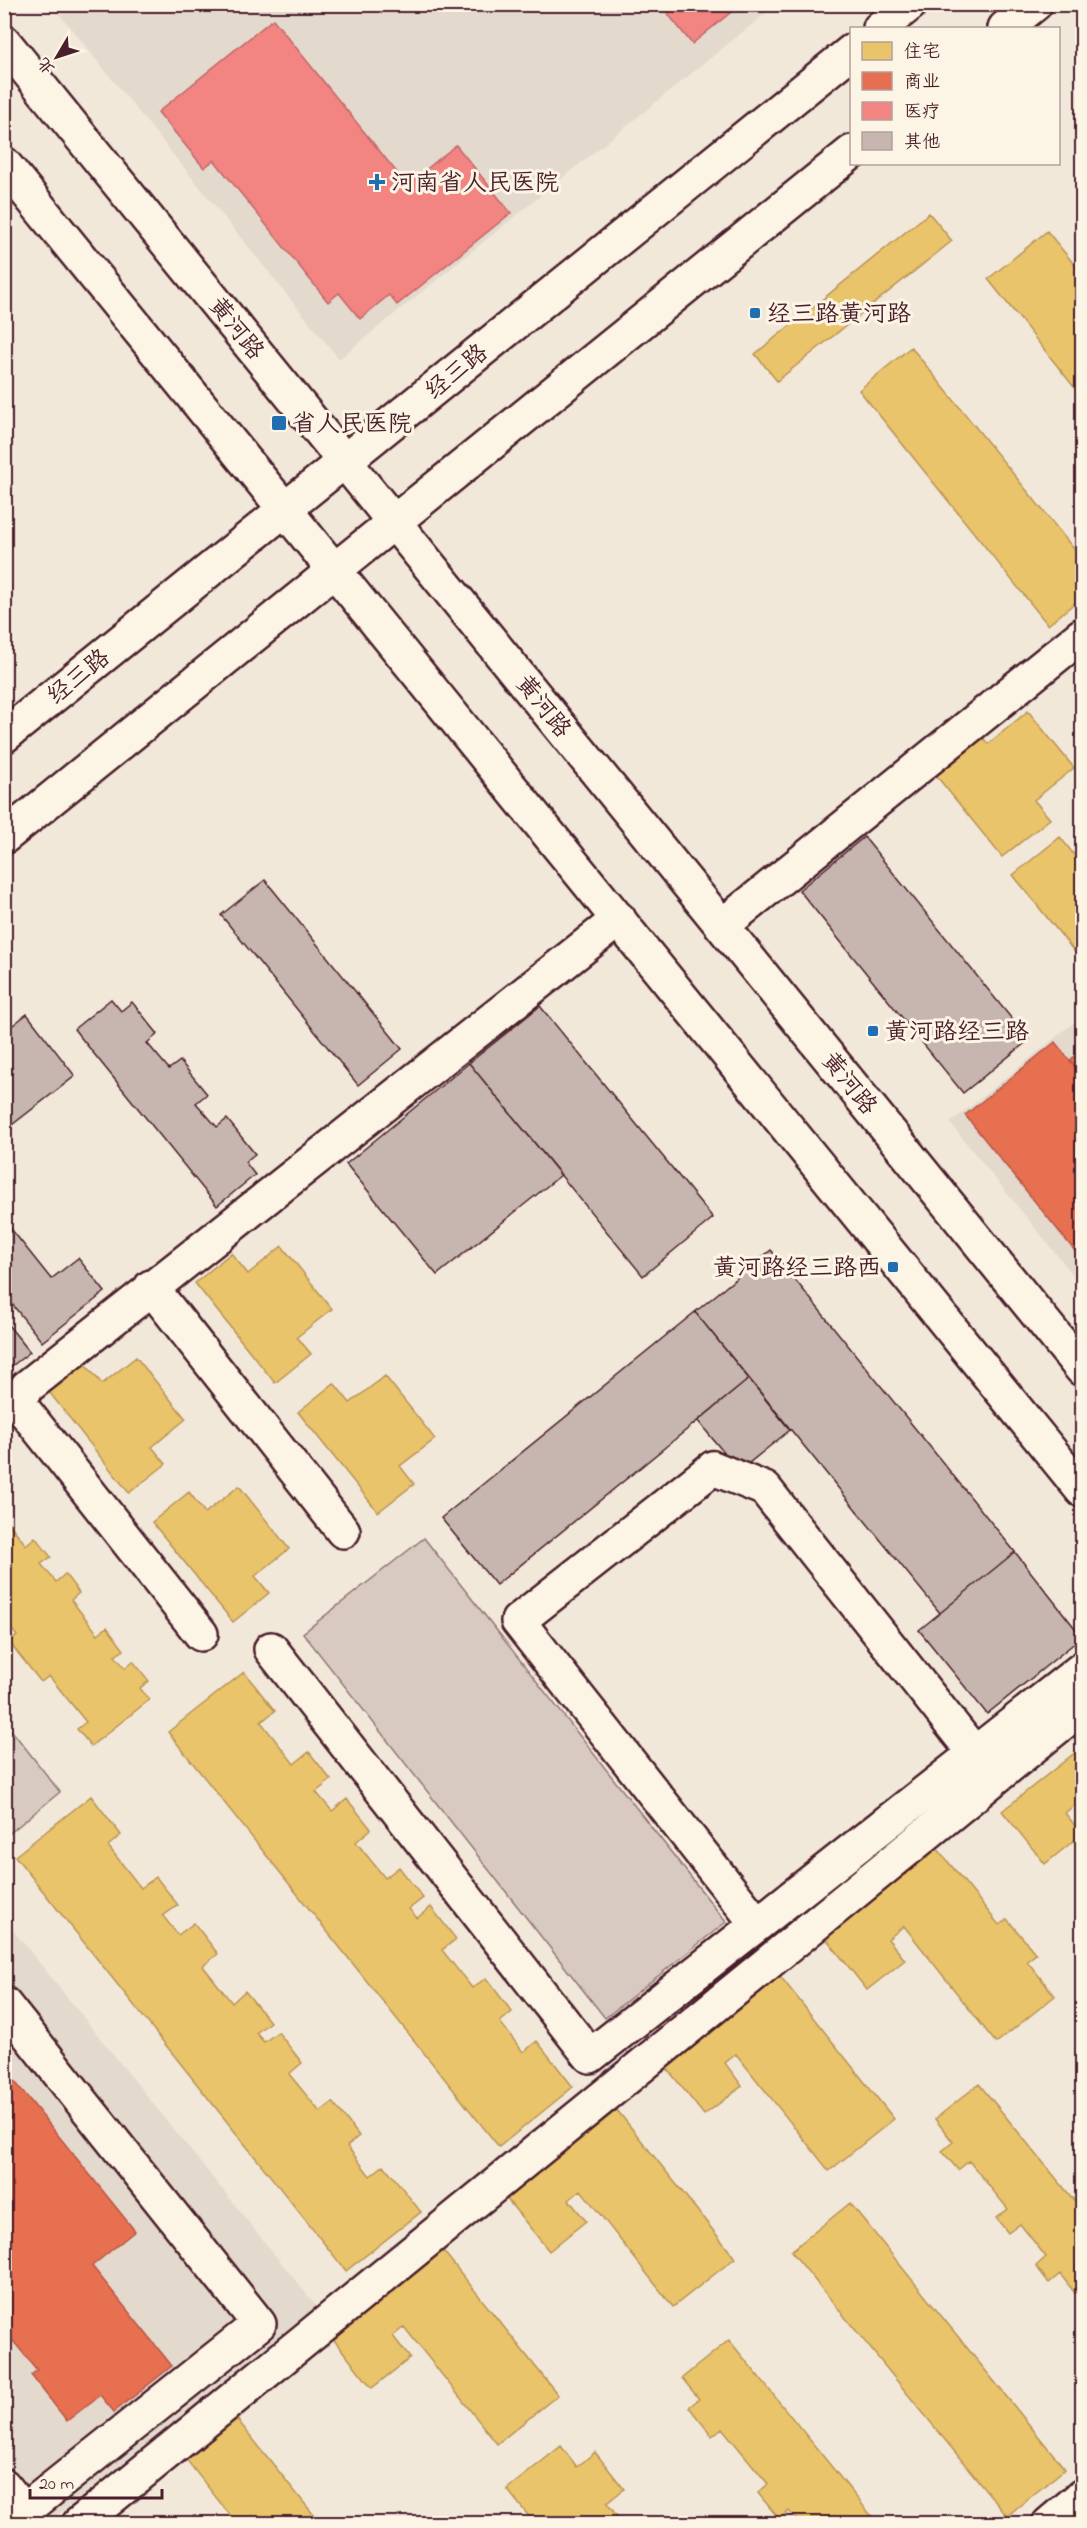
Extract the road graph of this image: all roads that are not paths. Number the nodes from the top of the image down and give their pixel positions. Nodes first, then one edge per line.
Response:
1 (910, 4) edge
2 (1035, 4) edge
3 (881, 27) edge
4 (1006, 27) edge
5 (4, 42) edge
6 (850, 53) edge
7 (850, 154) edge
8 (4, 164) edge
9 (345, 461) junction
10 (286, 509) junction
11 (394, 522) junction
12 (335, 570) junction
13 (1083, 635) edge
14 (4, 736) edge
15 (4, 837) edge
16 (619, 919) junction
17 (723, 925) junction
18 (151, 1287) junction
19 (1083, 1369) edge
20 (1083, 1490) edge
21 (344, 1531) dead end
22 (201, 1634) dead end
23 (270, 1649) dead end
24 (1083, 1669) edge
25 (1083, 1707) edge
26 (975, 1754) junction
27 (757, 1924) junction
28 (4, 2004) edge
29 (4, 2486) edge
30 (1083, 2496) edge
31 (79, 2523) edge
32 (1048, 2523) edge

1 - 3 main road
2 - 4 main road
5 - 9 main road, 黄河路
6 - 9 main road, 经三路
7 - 11 main road
8 - 10 main road
9 - 10 main road, 经三路
9 - 11 main road, 黄河路
10 - 12 main road
10 - 14 main road, 经三路
11 - 12 main road
11 - 17 main road, 黄河路
12 - 15 main road
12 - 16 main road
13 - 17 main road
16 - 18 main road
16 - 20 main road
17 - 19 main road, 黄河路
18 - 21 main road
18 - 22 main road
23 - 27 main road
24 - 26 main road
25 - 31 main road
26 - 27 main road
26 - 27 main road
28 - 29 main road
30 - 32 main road

